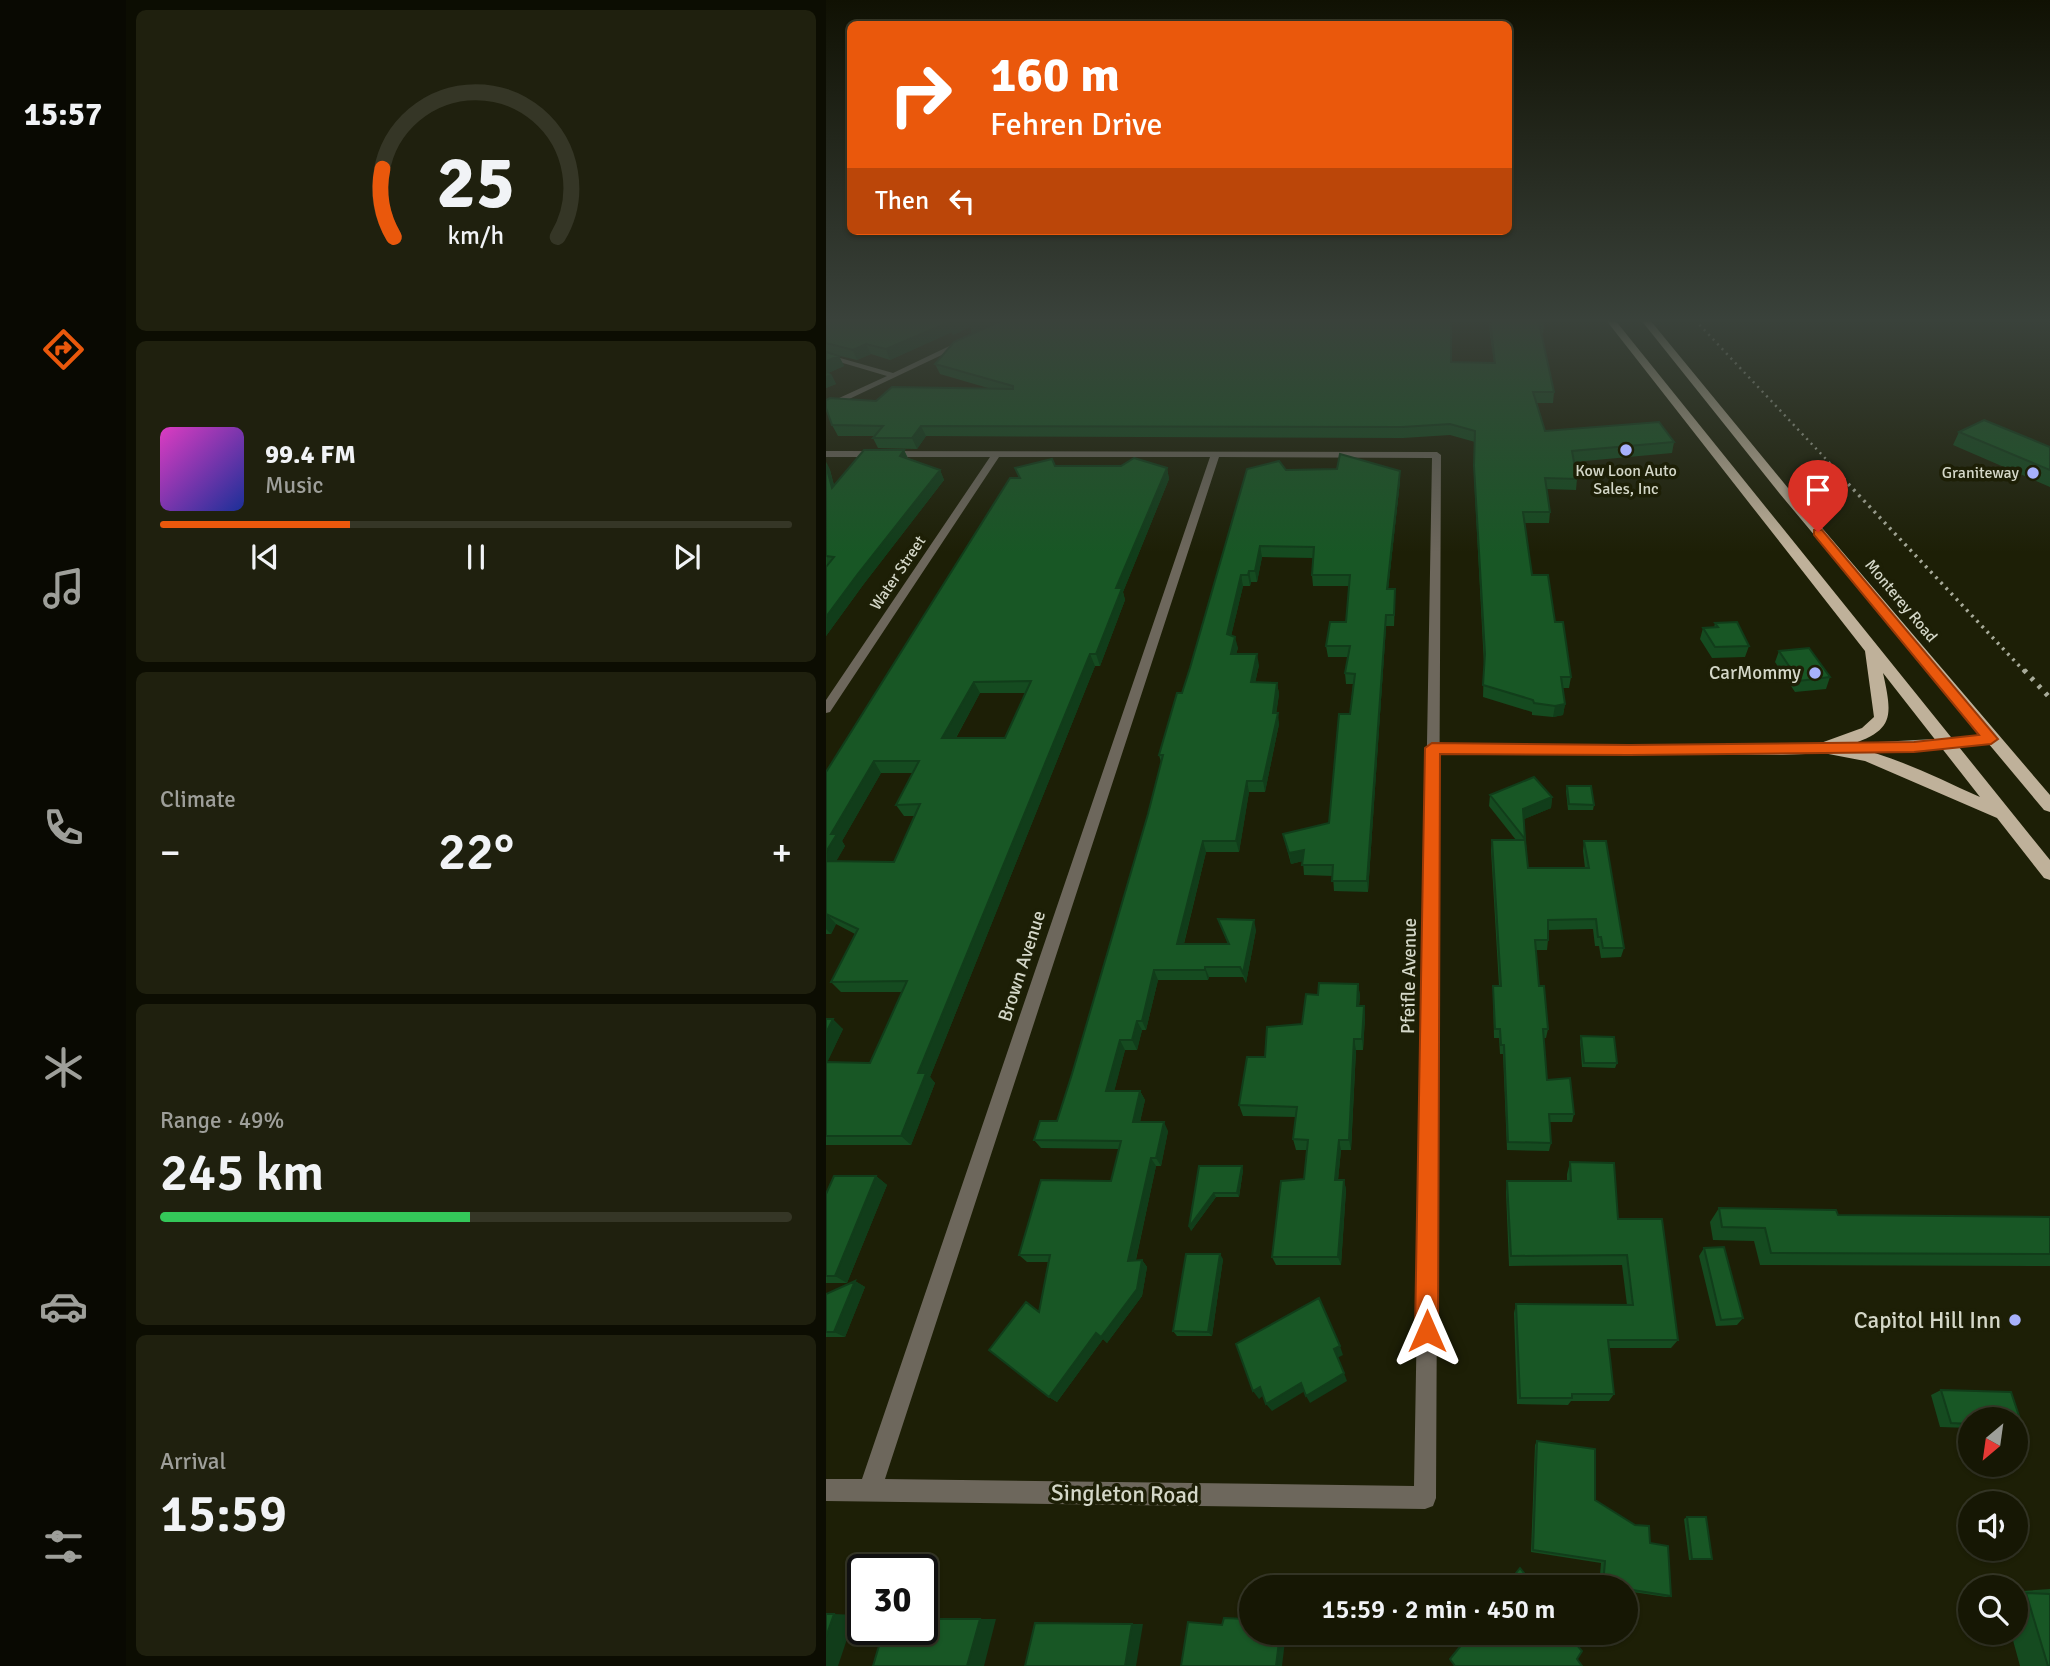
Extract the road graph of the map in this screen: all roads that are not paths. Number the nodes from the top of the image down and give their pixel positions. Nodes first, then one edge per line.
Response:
1 (845, 398) edge
2 (1671, 398) edge
3 (1709, 398) edge
4 (826, 407) edge
5 (826, 454) edge
6 (996, 455) junction
7 (1215, 455) junction
8 (1870, 649) junction
9 (826, 709) edge
10 (1991, 739) junction
11 (1946, 743) junction
12 (1432, 748) junction
13 (1824, 748) junction
14 (2050, 806) edge
15 (2001, 814) junction
16 (2050, 873) edge
17 (826, 1490) edge
18 (870, 1490) junction
19 (1425, 1498) joint

1 - 4 street
2 - 8 main road
3 - 10 main road, Monterey Road
5 - 6 street
6 - 7 street
6 - 9 street, Water Street
7 - 12 street, Pfeifle Avenue
7 - 18 street, Brown Avenue
8 - 11 main road
8 - 13 main road
10 - 11 street
10 - 14 main road, Monterey Road
11 - 13 street
11 - 15 main road
12 - 13 street
12 - 19 street, Pfeifle Avenue
13 - 15 main road
15 - 16 main road
17 - 18 street, Singleton Road
18 - 19 street, Singleton Road

